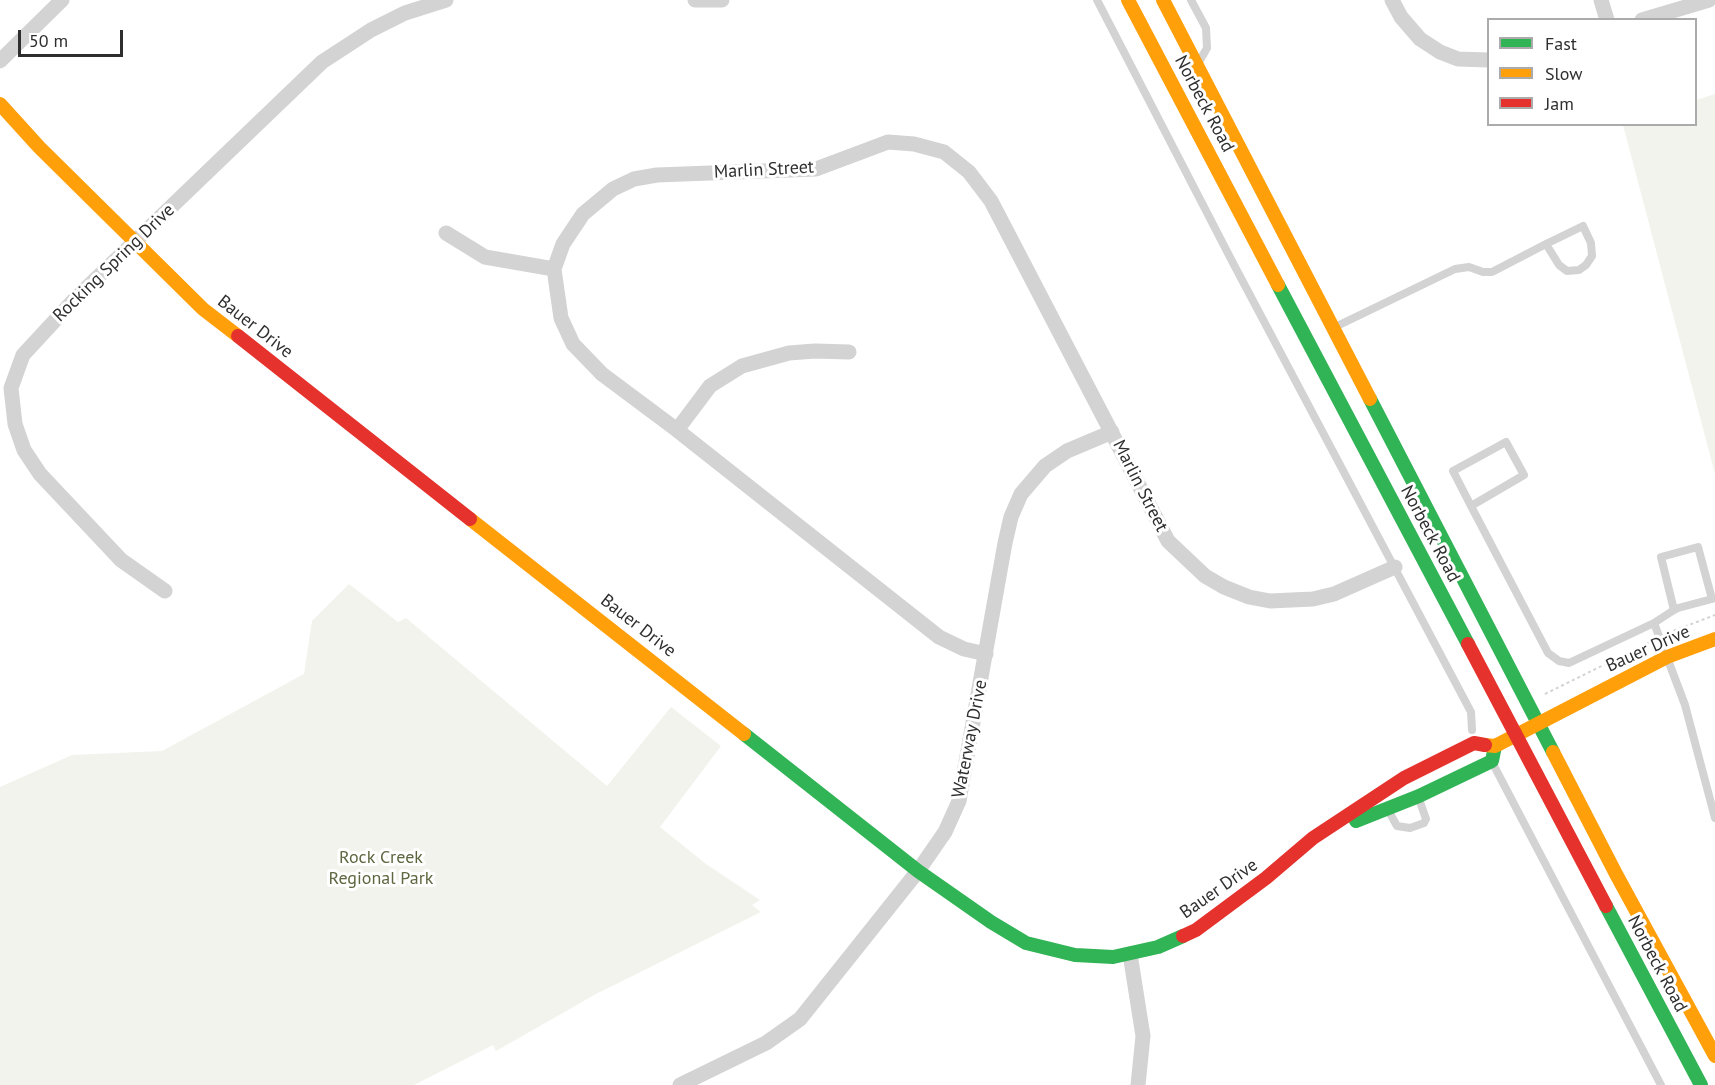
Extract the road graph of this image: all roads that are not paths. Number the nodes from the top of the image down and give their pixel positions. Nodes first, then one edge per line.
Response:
1 (62, 0) edge
2 (446, 0) edge
3 (695, 0) edge
4 (722, 0) edge
5 (1097, 0) edge
6 (1128, 0) edge
7 (1163, 0) edge
8 (1191, 0) edge
9 (1392, 0) edge
10 (1601, 0) edge
11 (1708, 0) edge
12 (430, 3) edge
13 (1606, 18) edge
14 (1648, 18) edge
15 (1487, 60) edge
16 (0, 61) edge
17 (1197, 65) junction
18 (0, 104) edge
19 (446, 233) dead end
20 (136, 241) junction
21 (1546, 244) junction
22 (554, 269) junction
23 (1321, 335) junction
24 (849, 352) dead end
25 (677, 430) junction
26 (1112, 432) junction
27 (1471, 506) junction
28 (1395, 567) junction
29 (165, 591) dead end
30 (1674, 610) junction
31 (1653, 623) junction
32 (1715, 639) edge
33 (986, 654) junction
34 (1667, 657) junction
35 (1538, 723) junction
36 (1472, 730) joint
37 (1516, 735) junction
38 (1467, 746) junction
39 (1495, 746) junction
40 (1492, 760) junction
41 (1418, 797) junction
42 (1387, 809) junction
43 (1715, 818) edge
44 (1313, 838) junction
45 (918, 871) junction
46 (1130, 954) junction
47 (1715, 1056) edge
48 (680, 1085) edge
49 (1138, 1085) edge
50 (1661, 1085) edge
51 (1701, 1085) edge

1 - 16 street
2 - 12 street, Rocking Spring Drive
3 - 4 street
5 - 28 lane
6 - 23 main road, Norbeck Road
7 - 17 main road, Norbeck Road
8 - 17 lane, Norbeck Road
9 - 15 street
10 - 13 street
11 - 14 street
12 - 20 street, Rocking Spring Drive
17 - 23 main road, Norbeck Road
18 - 20 main road, Bauer Drive
19 - 22 street
20 - 29 street, Rocking Spring Drive
20 - 45 main road, Bauer Drive
21 - 21 lane
21 - 23 lane
22 - 25 street, Marlin Street
22 - 26 street, Marlin Street
23 - 35 main road, Norbeck Road
23 - 37 main road, Norbeck Road
24 - 25 street
25 - 33 street, Marlin Street
26 - 28 street, Marlin Street
26 - 33 street, Waterway Drive
27 - 27 lane
27 - 31 lane
28 - 36 lane
30 - 30 lane
30 - 31 lane
31 - 34 lane
32 - 34 main road, Bauer Drive
33 - 45 street, Waterway Drive
34 - 35 main road, Bauer Drive
34 - 43 lane
35 - 37 main road, Bauer Drive
35 - 47 main road, Norbeck Road
36 - 38 street
37 - 39 main road, Bauer Drive
37 - 51 main road, Norbeck Road
38 - 39 main road, Bauer Drive
38 - 44 main road, Bauer Drive
39 - 40 main road
40 - 41 main road, Bauer Drive
40 - 50 lane
41 - 42 main road, Bauer Drive
41 - 42 lane
42 - 44 main road, Bauer Drive
44 - 46 main road, Bauer Drive
45 - 46 main road, Bauer Drive
45 - 48 street, Waterway Drive
46 - 49 street

